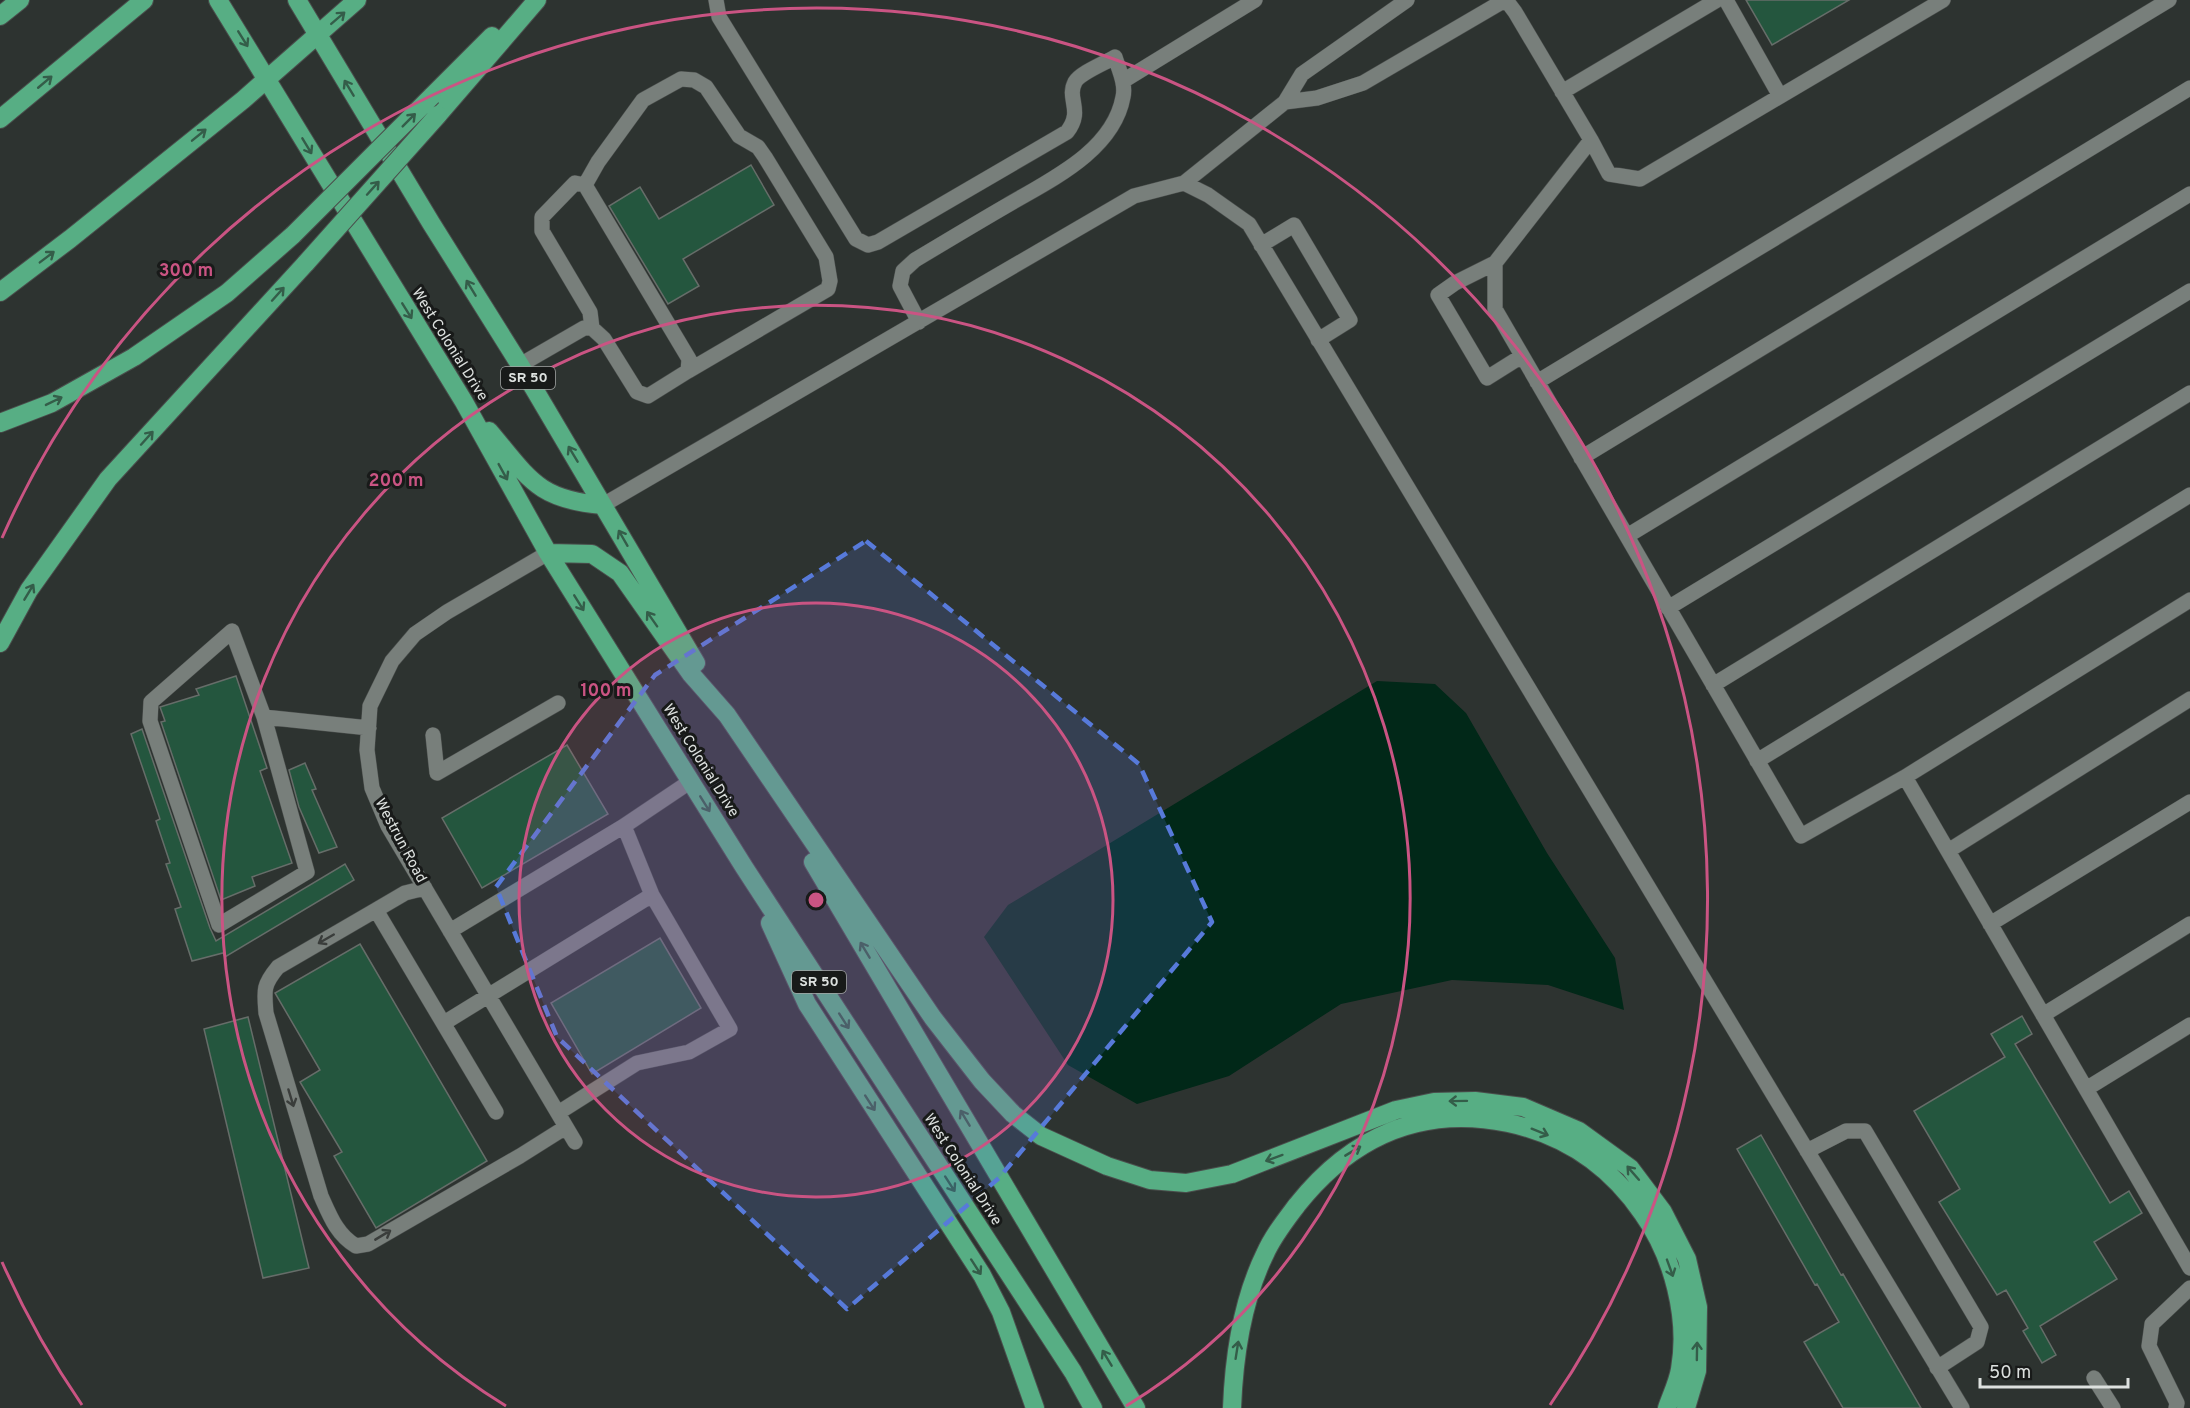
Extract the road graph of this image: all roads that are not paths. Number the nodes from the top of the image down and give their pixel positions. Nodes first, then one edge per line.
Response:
1 (20, 0) edge
2 (144, 0) edge
3 (218, 0) edge
4 (297, 0) edge
5 (357, 0) edge
6 (527, 0) edge
7 (537, 0) edge
8 (716, 0) edge
9 (1255, 0) edge
10 (1407, 0) edge
11 (1506, 0) edge
12 (1718, 0) edge
13 (1726, 0) edge
14 (1943, 0) edge
15 (2169, 0) edge
16 (0, 16) edge
17 (318, 36) junction
18 (268, 79) junction
19 (1123, 81) junction
20 (2190, 88) edge
21 (1562, 92) junction
22 (1780, 96) junction
23 (1285, 102) junction
24 (0, 119) edge
25 (1591, 140) junction
26 (1184, 183) junction
27 (585, 185) junction
28 (2190, 194) edge
29 (1261, 245) junction
30 (1495, 263) junction
31 (2190, 291) edge
32 (0, 292) edge
33 (920, 322) junction
34 (592, 328) junction
35 (1318, 340) junction
36 (1522, 356) junction
37 (520, 365) junction
38 (688, 371) junction
39 (1537, 382) junction
40 (2190, 393) edge
41 (464, 402) junction
42 (0, 423) edge
43 (1581, 458) junction
44 (2190, 495) edge
45 (603, 504) junction
46 (1627, 536) junction
47 (548, 553) junction
48 (2190, 600) edge
49 (1668, 608) junction
50 (0, 644) edge
51 (1713, 685) junction
52 (2190, 699) edge
53 (558, 703) dead end
54 (727, 715) junction
55 (264, 717) junction
56 (369, 728) junction
57 (433, 735) dead end
58 (1757, 761) junction
59 (1905, 777) junction
60 (691, 781) junction
61 (2190, 802) edge
62 (624, 826) junction
63 (1948, 851) junction
64 (744, 867) junction
65 (425, 888) junction
66 (652, 895) junction
67 (376, 910) junction
68 (1990, 924) junction
69 (2190, 924) edge
70 (450, 931) junction
71 (489, 996) junction
72 (2043, 1015) junction
73 (444, 1023) junction
74 (2190, 1025) edge
75 (2086, 1089) junction
76 (496, 1112) dead end
77 (562, 1120) junction
78 (575, 1142) dead end
79 (1807, 1151) junction
80 (2190, 1268) edge
81 (2190, 1288) edge
82 (1938, 1368) junction
83 (2094, 1378) dead end
84 (1035, 1408) edge
85 (1093, 1408) edge
86 (1136, 1408) edge
87 (1233, 1408) edge
88 (1667, 1408) edge
89 (1686, 1408) edge
90 (1962, 1408) edge
91 (2113, 1408) edge
92 (2176, 1408) edge

1 - 16 highway
24 -> 2 highway
3 -> 18 highway, West Colonial Drive / SR 50
4 - 17 highway, West Colonial Drive / SR 50
17 -> 5 highway
42 -> 6 highway, bridge
50 -> 7 highway, bridge
8 - 19 street
9 - 19 street
10 - 23 street
11 - 21 street
11 - 23 street
12 - 21 street
13 - 22 street
14 - 22 street
15 - 39 street
17 - 18 highway
37 -> 17 highway, West Colonial Drive / SR 50
32 -> 18 highway
18 -> 41 highway, West Colonial Drive / SR 50
19 - 33 street
20 - 43 street
21 - 25 street
22 - 25 street
23 - 26 street
25 - 30 street
26 - 29 street
26 - 33 street
27 - 34 street
27 - 38 street
27 - 38 street
28 - 46 street
29 - 35 street
29 - 35 street
30 - 36 street
30 - 36 street
31 - 49 street
33 - 45 street
34 - 37 street
34 - 38 street
35 - 79 street
36 - 39 street
45 -> 37 highway, West Colonial Drive / SR 50
39 - 43 street
40 - 51 street
41 - 45 highway
41 -> 47 highway, West Colonial Drive / SR 50
43 - 46 street
44 - 58 street
54 -> 45 highway, West Colonial Drive / SR 50
46 - 49 street
54 -> 47 highway
47 - 56 street, Westrun Road
47 -> 60 highway, West Colonial Drive / SR 50
48 - 59 street
49 - 51 street
51 - 58 street
52 - 63 street
53 - 57 street
86 -> 54 highway, West Colonial Drive / SR 50
89 -> 54 highway
55 - 55 street
55 - 56 street
56 - 65 street, Westrun Road
58 - 59 street
59 - 63 street
60 - 62 street
60 -> 64 highway, West Colonial Drive / SR 50
61 - 68 street
62 - 66 street
62 - 70 street
63 - 68 street
64 -> 84 highway
64 -> 85 highway, West Colonial Drive / SR 50
65 - 67 street
65 - 70 street, Westrun Road
66 - 71 street
66 - 77 street
67 - 73 street
67 -> 77 street
68 - 72 street
69 - 72 street
70 - 71 street, Westrun Road
71 - 73 street
71 - 77 street, Westrun Road
72 - 75 street
73 - 76 street
74 - 75 street
75 - 80 street
77 - 78 street, Westrun Road
79 - 82 street
79 - 82 street
81 - 92 street
82 - 90 street
83 - 91 street
87 -> 88 highway

